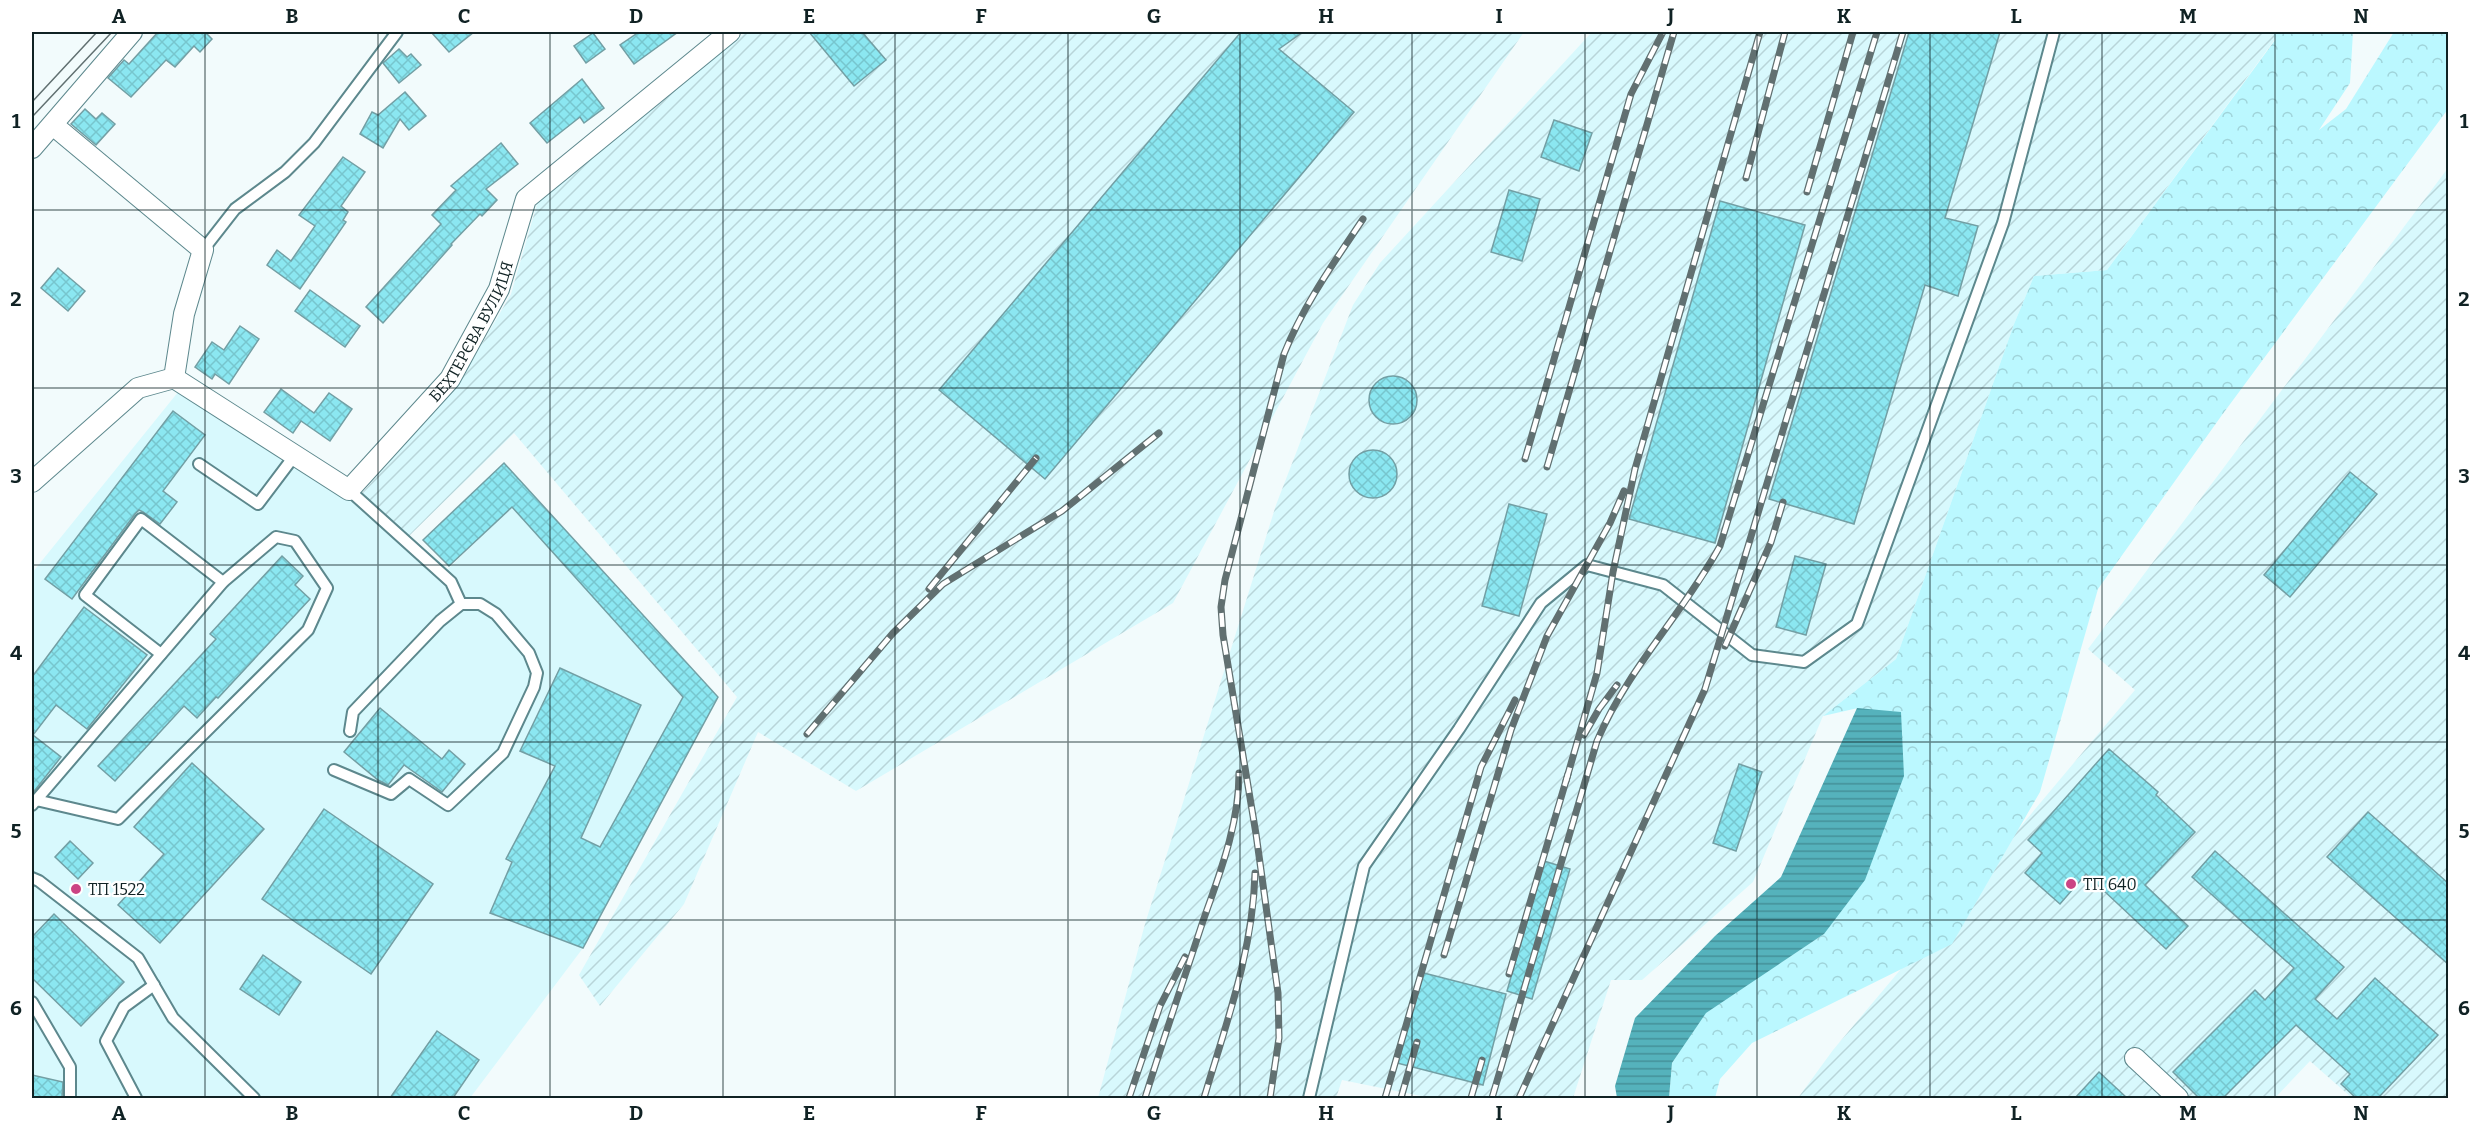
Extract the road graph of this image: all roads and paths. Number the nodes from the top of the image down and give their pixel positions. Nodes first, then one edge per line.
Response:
1 (132, 32) edge
2 (397, 32) edge
3 (730, 32) edge
4 (2054, 32) edge
5 (53, 125) junction
6 (32, 147) edge
7 (203, 250) junction
8 (174, 378) junction
9 (295, 455) junction
10 (199, 464) dead end
11 (32, 482) edge
12 (349, 490) junction
13 (223, 582) junction
14 (461, 604) junction
15 (161, 654) junction
16 (350, 732) dead end
17 (334, 770) dead end
18 (34, 802) edge
19 (32, 878) edge
20 (154, 985) junction
21 (32, 1002) edge
22 (2134, 1058) dead end
23 (70, 1098) edge
24 (136, 1098) edge
25 (254, 1098) edge
26 (1309, 1098) edge
27 (2178, 1098) edge

1 - 5 street
2 - 7 lane
3 - 12 street, БЕХТЕРЄВА ВУЛИЦЯ
4 - 26 lane
5 - 6 street
5 - 7 street
7 - 8 street
8 - 9 street
8 - 11 street
9 - 10 lane
9 - 12 street
12 - 14 lane
13 - 15 lane
13 - 15 lane
13 - 18 lane
14 - 16 lane
14 - 17 lane
15 - 18 lane
19 - 20 lane
20 - 24 lane
20 - 25 lane
21 - 23 lane
22 - 27 street

